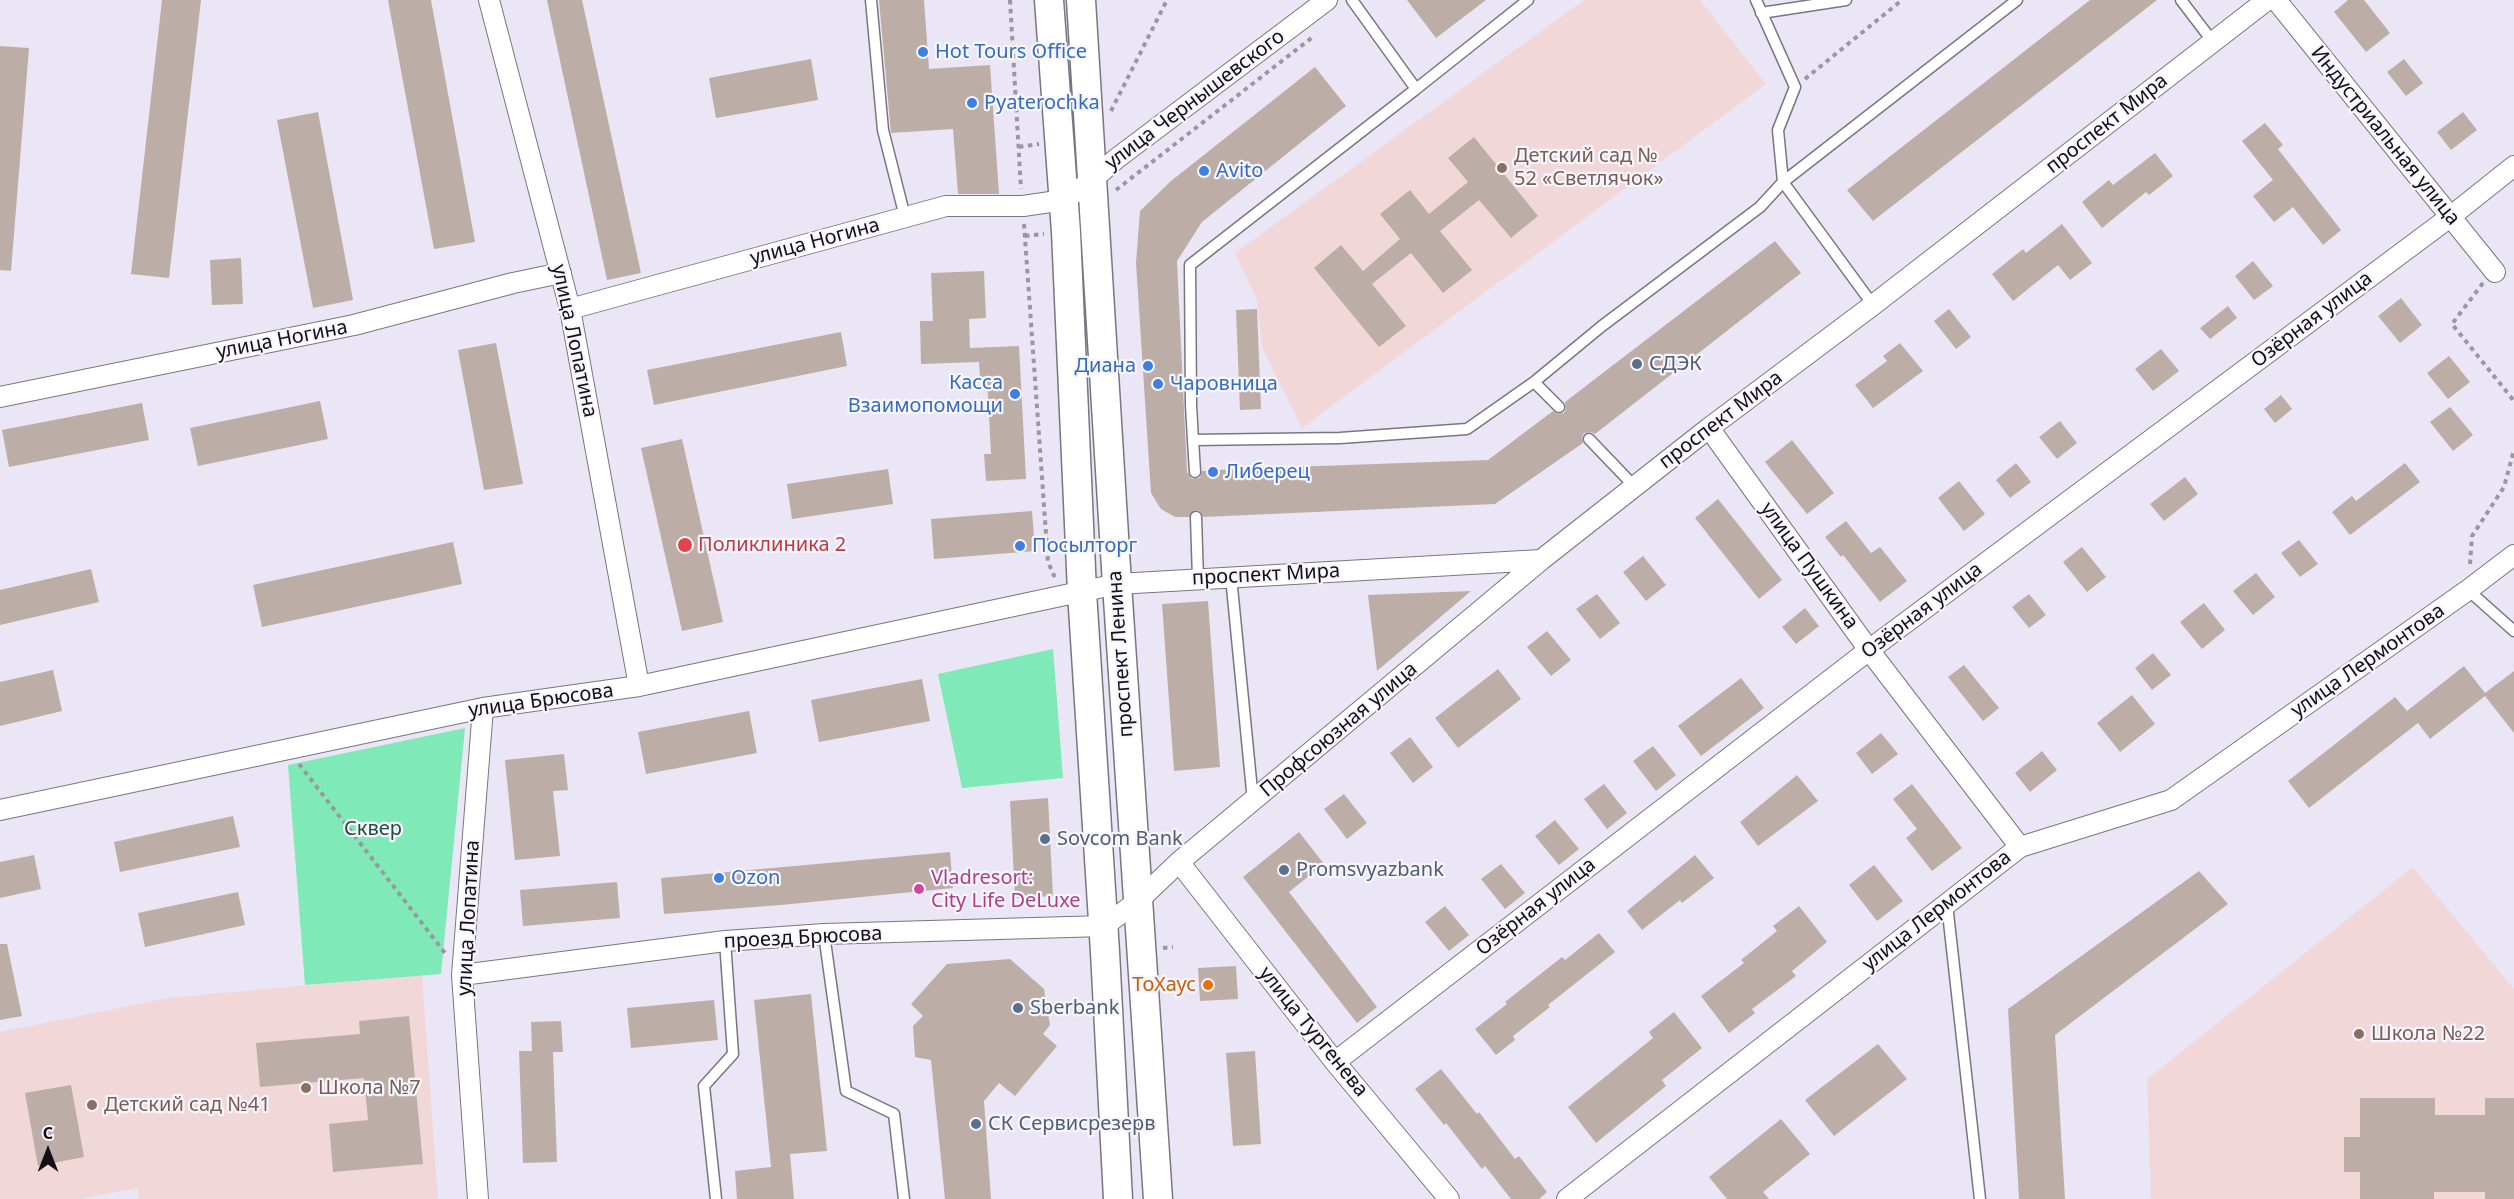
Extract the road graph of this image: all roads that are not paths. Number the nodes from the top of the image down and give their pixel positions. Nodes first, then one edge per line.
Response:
1 (489, 0) edge
2 (871, 0) edge
3 (1049, 0) edge
4 (1081, 0) edge
5 (1327, 0) edge
6 (1352, 0) edge
7 (1528, 0) edge
8 (1756, 0) edge
9 (1846, 0) edge
10 (2017, 0) edge
11 (2181, 0) edge
12 (2267, 0) edge
13 (2276, 0) edge
14 (1761, 13) junction
15 (2213, 42) junction
16 (1416, 89) junction
17 (2514, 166) edge
18 (1783, 182) junction
19 (1103, 186) junction
20 (1064, 200) junction
21 (905, 217) junction
22 (2450, 217) junction
23 (2494, 271) road end
24 (561, 273) junction
25 (1873, 305) junction
26 (570, 309) junction
27 (1534, 382) junction
28 (0, 397) edge
29 (1559, 407) dead end
30 (1710, 428) junction
31 (1589, 439) dead end
32 (1193, 440) junction
33 (1195, 472) dead end
34 (1635, 487) junction
35 (1196, 517) dead end
36 (2514, 555) edge
37 (1541, 560) junction
38 (1231, 577) junction
39 (1198, 579) junction
40 (1116, 584) junction
41 (2468, 590) junction
42 (1072, 594) junction
43 (2514, 631) edge
44 (1869, 650) junction
45 (639, 686) junction
46 (483, 708) junction
47 (1253, 802) junction
48 (0, 810) edge
49 (2020, 847) junction
50 (1179, 862) junction
51 (1138, 901) junction
52 (1947, 904) junction
53 (1104, 926) junction
54 (825, 934) junction
55 (724, 941) junction
56 (462, 975) junction
57 (1335, 1062) junction
58 (478, 1199) edge
59 (717, 1199) edge
60 (904, 1199) edge
61 (1118, 1199) edge
62 (1158, 1199) edge
63 (1449, 1199) edge
64 (1567, 1199) edge
65 (1980, 1199) edge

1 - 24 street, улица Лопатина
2 - 21 lane
3 - 20 main road, проспект Ленина
4 - 19 main road, проспект Ленина
5 - 19 street, улица Чернышевского
6 - 16 lane
7 - 16 lane
8 - 14 lane
9 - 14 lane
10 - 18 lane
11 - 15 lane
12 - 15 street, проспект Мира
13 - 22 street, Индустриальная улица
14 - 18 lane
15 - 25 street, проспект Мира
16 - 32 lane
17 - 22 street, Озёрная улица
18 - 25 lane
18 - 27 lane
19 - 20 street, улица Чернышевского
19 - 40 main road, проспект Ленина
20 - 21 street, улица Ногина
20 - 42 main road, проспект Ленина
21 - 26 street, улица Ногина
22 - 23 street, Индустриальная улица
22 - 44 street, Озёрная улица
24 - 26 street, улица Лопатина
24 - 28 street, улица Ногина
25 - 30 street, проспект Мира
26 - 45 street, улица Лопатина
27 - 29 lane
27 - 32 lane
30 - 34 street, проспект Мира
30 - 44 street, улица Пушкина
31 - 34 lane
32 - 33 lane
34 - 37 street, проспект Мира
35 - 39 lane
36 - 41 street, улица Лермонтова
37 - 38 street, проспект Мира
37 - 47 street, Профсоюзная улица
38 - 39 street, проспект Мира
38 - 47 lane
39 - 40 street, проспект Мира
40 - 42 street, проспект Мира
40 - 51 main road, проспект Ленина
41 - 43 lane
41 - 49 street, улица Лермонтова
42 - 45 street, улица Брюсова
42 - 53 main road, проспект Ленина
44 - 49 street, улица Пушкина
44 - 57 street, Озёрная улица
45 - 46 street, улица Брюсова
46 - 48 street, улица Брюсова
46 - 56 street, улица Лопатина
47 - 50 street, Профсоюзная улица
49 - 52 street, улица Лермонтова
50 - 51 street, Профсоюзная улица
50 - 57 street, улица Тургенева
51 - 53 street
51 - 62 main road, проспект Ленина
52 - 64 street, улица Лермонтова
52 - 65 lane
53 - 54 street, проезд Брюсова
53 - 61 main road, проспект Ленина
54 - 55 street, проезд Брюсова
54 - 60 lane
55 - 56 street, проезд Брюсова
55 - 59 lane
56 - 58 street, улица Лопатина
57 - 63 street, улица Тургенева

